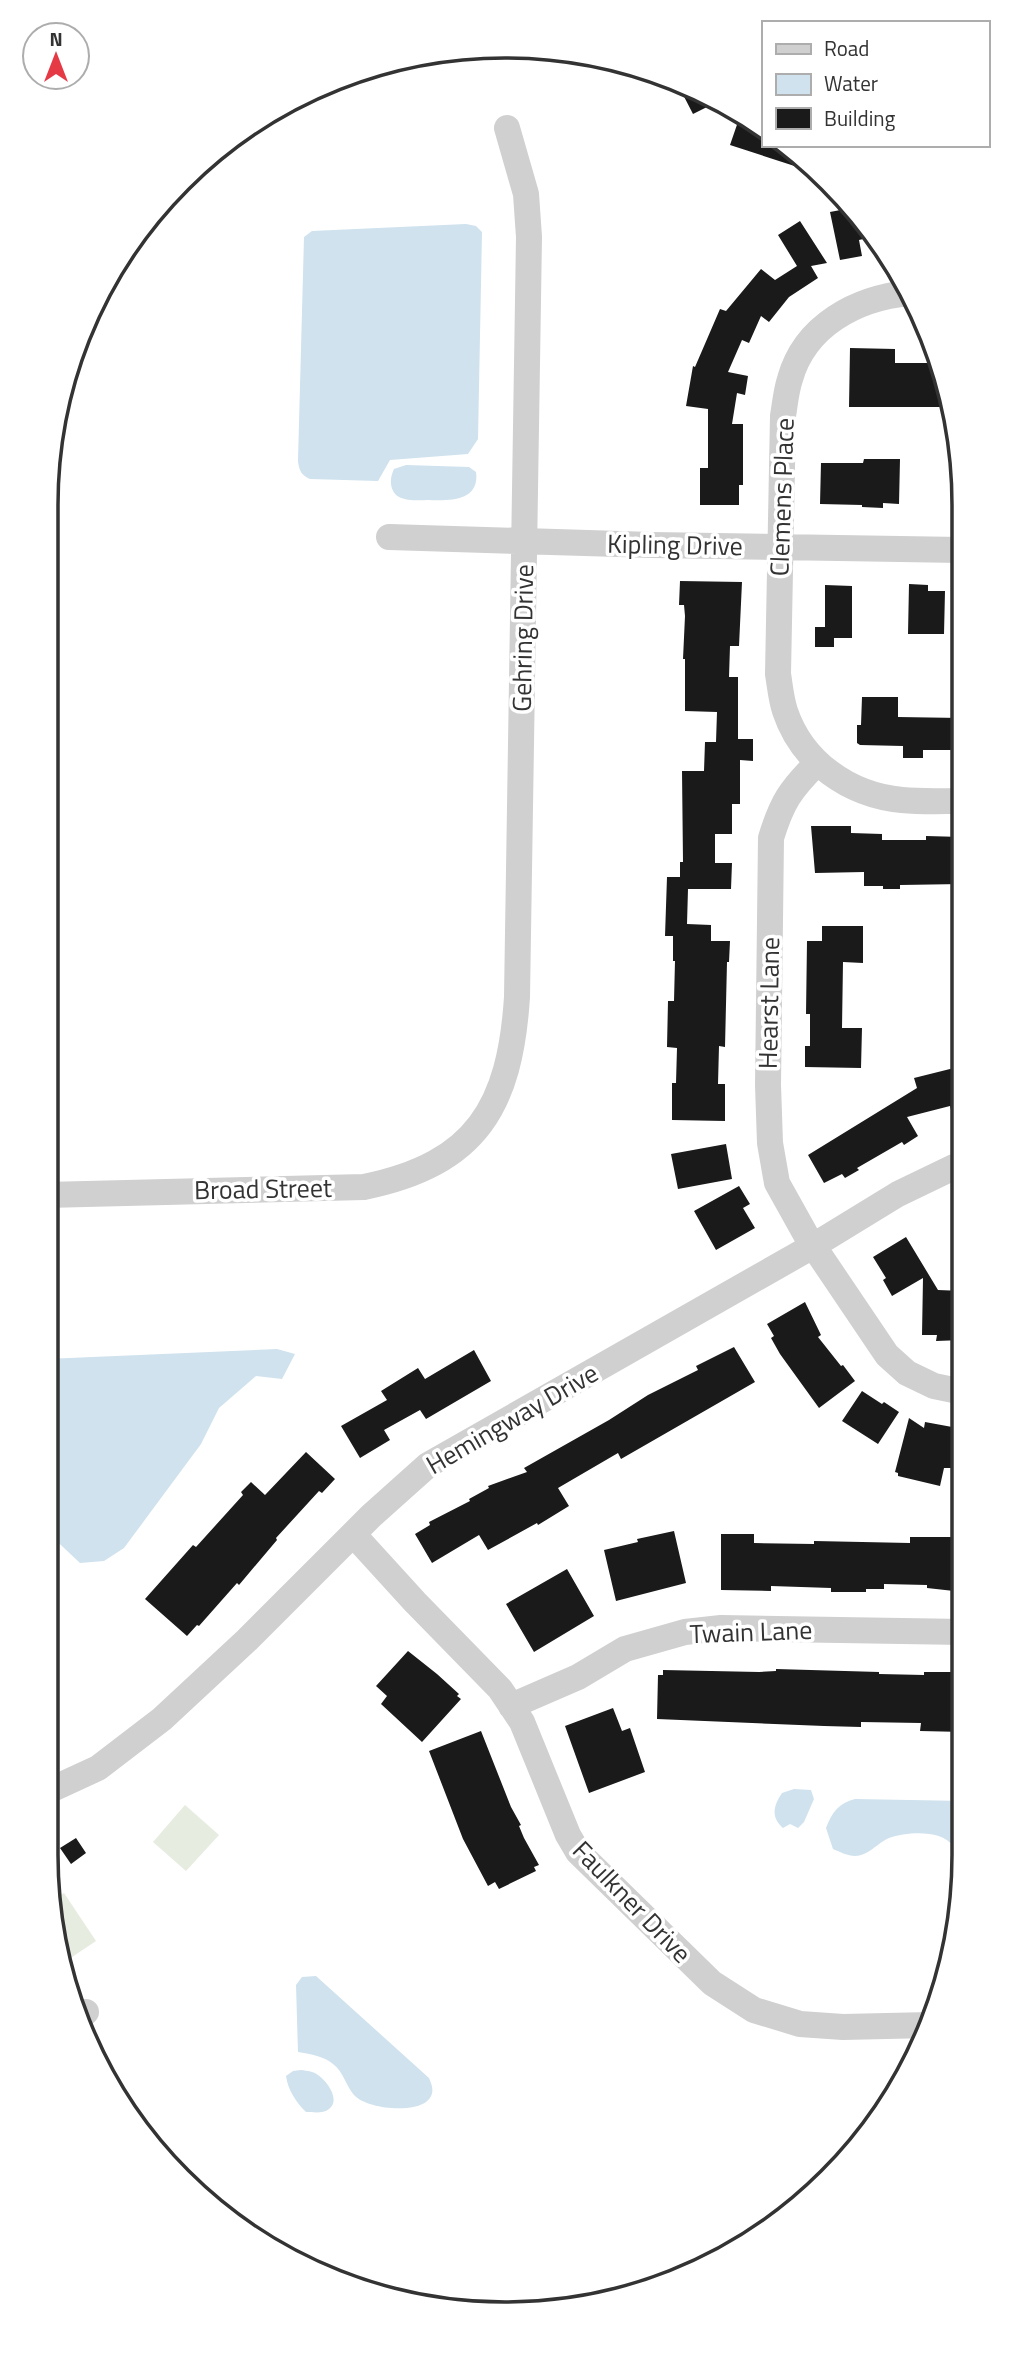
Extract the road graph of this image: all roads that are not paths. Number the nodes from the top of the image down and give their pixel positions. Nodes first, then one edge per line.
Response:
1 (507, 128) dead end
2 (899, 294) edge
3 (389, 537) dead end
4 (524, 541) junction
5 (780, 547) junction
6 (952, 550) edge
7 (817, 763) junction
8 (952, 801) edge
9 (469, 1139) joint
10 (952, 1168) edge
11 (58, 1195) edge
12 (813, 1246) junction
13 (952, 1390) edge
14 (353, 1534) junction
15 (952, 1632) edge
16 (512, 1706) junction
17 (58, 1786) edge
18 (918, 2025) edge

1 - 4 street, Gehring Drive
2 - 5 street, Clemens Place
3 - 4 street, Kipling Drive
4 - 5 street, Kipling Drive
4 - 9 street, Gehring Drive
5 - 6 street, Kipling Drive
5 - 7 street, Clemens Place
7 - 8 street, Clemens Place
7 - 12 street, Hearst Lane
9 - 11 street, Broad Street
10 - 12 street, Hemingway Drive
12 - 13 street, Hearst Lane
12 - 14 street, Hemingway Drive
14 - 16 street, Faulkner Drive
14 - 17 street, Hemingway Drive
15 - 16 street, Twain Lane
16 - 18 street, Faulkner Drive

